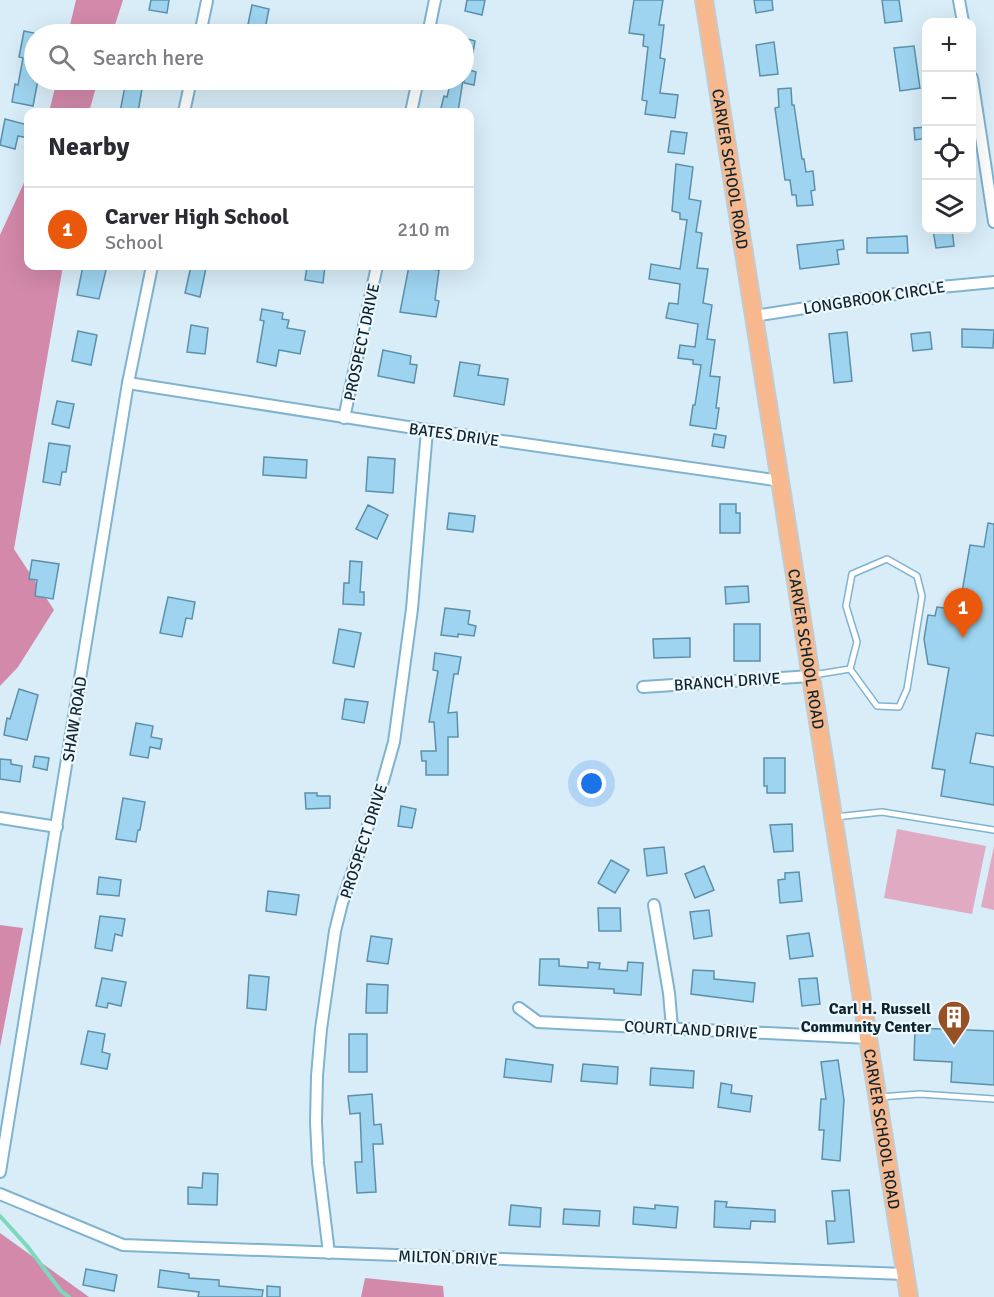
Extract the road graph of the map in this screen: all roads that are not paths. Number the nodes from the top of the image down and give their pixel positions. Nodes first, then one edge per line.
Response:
1 (435, 0) edge
2 (704, 0) edge
3 (959, 0) edge
4 (207, 1) edge
5 (962, 18) edge
6 (203, 24) edge
7 (430, 24) edge
8 (189, 90) edge
9 (416, 90) edge
10 (976, 104) edge
11 (185, 108) edge
12 (412, 108) edge
13 (994, 222) edge
14 (151, 270) edge
15 (377, 270) edge
16 (994, 282) edge
17 (754, 316) junction
18 (128, 383) junction
19 (344, 418) junction
20 (427, 430) junction
21 (781, 481) junction
22 (850, 669) junction
23 (811, 676) junction
24 (643, 687) dead end
25 (834, 817) junction
26 (0, 818) edge
27 (57, 827) junction
28 (994, 830) edge
29 (654, 905) dead end
30 (519, 1008) dead end
31 (672, 1028) junction
32 (869, 1038) junction
33 (878, 1097) junction
34 (994, 1099) edge
35 (0, 1172) edge
36 (0, 1194) edge
37 (329, 1253) junction
38 (905, 1274) junction
39 (909, 1297) edge

1 - 7 street
2 - 17 main road, CARVER SCHOOL ROAD
3 - 5 street
4 - 6 street
8 - 11 street
9 - 12 street
10 - 13 street
14 - 18 street, SHAW ROAD
15 - 19 street, PROSPECT DRIVE
16 - 17 street, LONGBROOK CIRCLE
17 - 21 main road, CARVER SCHOOL ROAD
18 - 19 street, BATES DRIVE
18 - 27 street, SHAW ROAD
19 - 20 street, BATES DRIVE
20 - 21 street, BATES DRIVE
20 - 37 street, PROSPECT DRIVE
21 - 23 main road, CARVER SCHOOL ROAD
22 - 22 lane
22 - 23 lane
23 - 24 street, BRANCH DRIVE
23 - 25 main road, CARVER SCHOOL ROAD
25 - 28 lane
25 - 32 main road, CARVER SCHOOL ROAD
26 - 27 street
27 - 35 street, SHAW ROAD
29 - 31 street
30 - 31 street, COURTLAND DRIVE
31 - 32 street, COURTLAND DRIVE
32 - 33 main road, CARVER SCHOOL ROAD
33 - 34 lane
33 - 38 main road, CARVER SCHOOL ROAD
36 - 37 street, MILTON DRIVE
37 - 38 street, MILTON DRIVE
38 - 39 main road, CARVER SCHOOL ROAD

